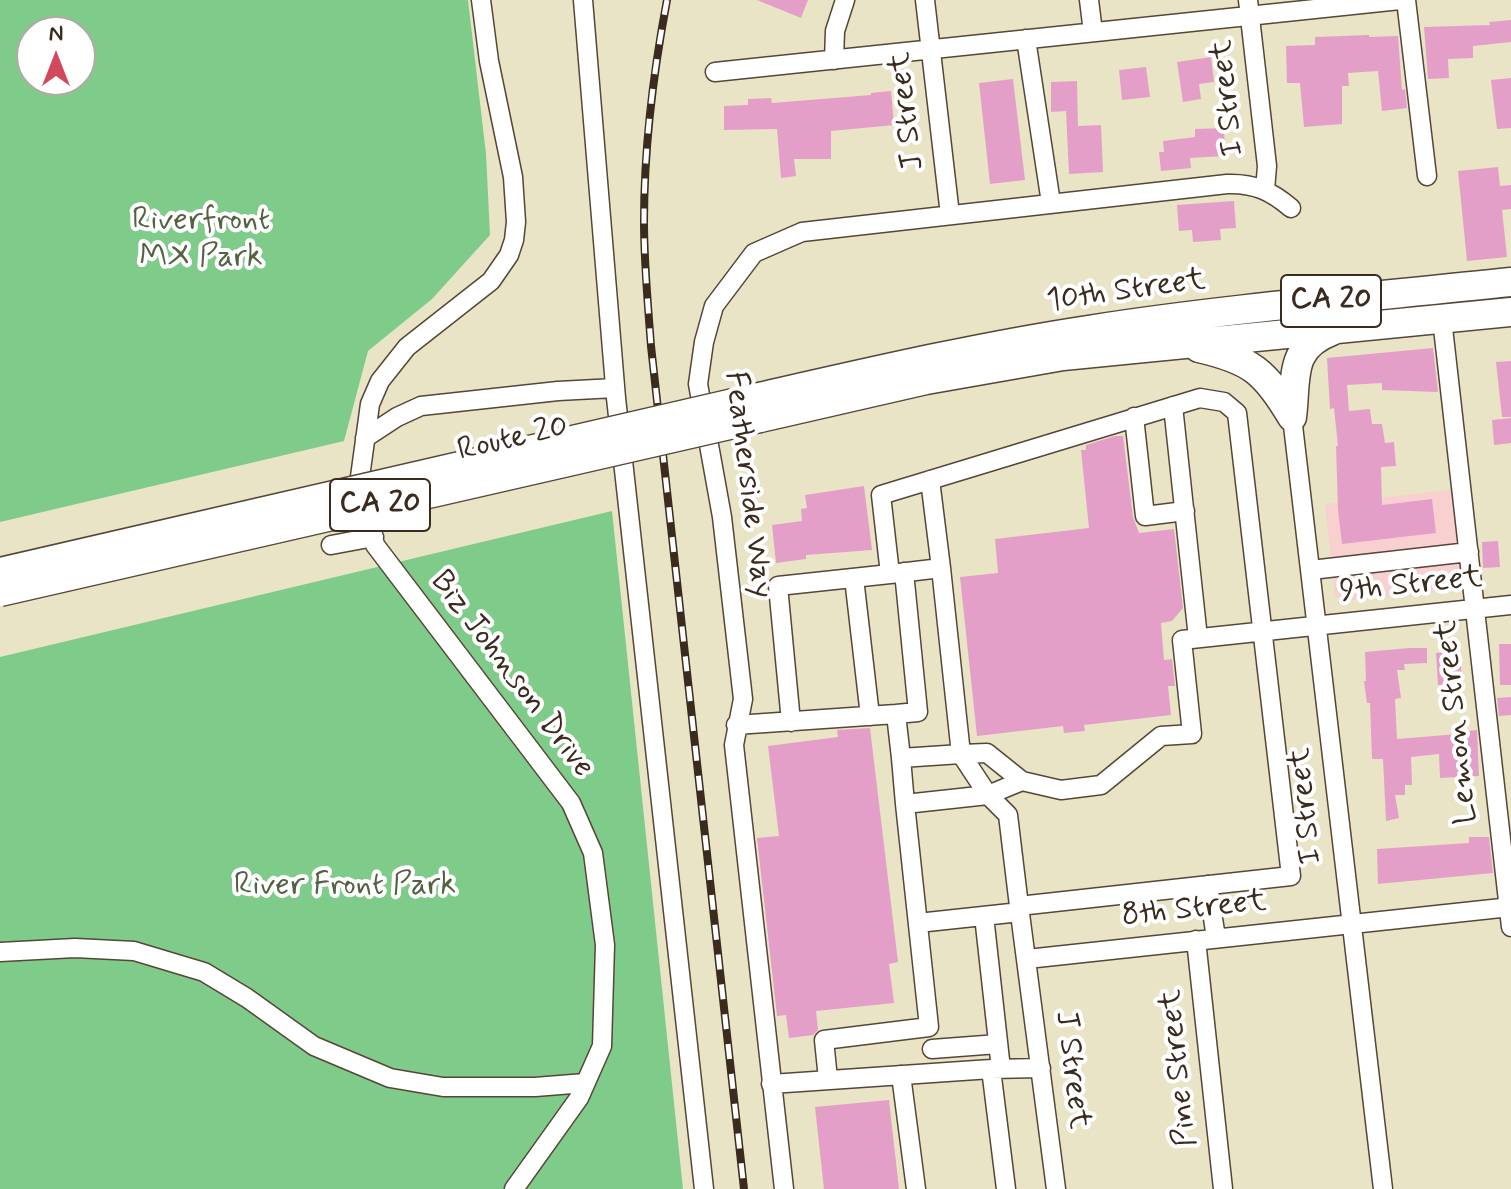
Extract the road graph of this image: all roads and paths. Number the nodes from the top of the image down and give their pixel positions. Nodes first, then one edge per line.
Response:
1 (481, 0) edge
2 (583, 0) edge
3 (845, 0) edge
4 (925, 0) edge
5 (1089, 0) edge
6 (1403, 0) edge
7 (1249, 8) edge
8 (1093, 32) junction
9 (1026, 39) junction
10 (931, 49) junction
11 (834, 60) junction
12 (715, 72) dead end
13 (1427, 176) dead end
14 (1265, 190) junction
15 (1051, 203) junction
16 (1291, 208) dead end
17 (950, 215) junction
18 (1511, 282) edge
19 (1511, 312) edge
20 (1442, 319) junction
21 (1335, 330) junction
22 (1179, 343) junction
23 (615, 388) junction
24 (1173, 406) junction
25 (757, 408) junction
26 (1134, 417) junction
27 (1292, 417) junction
28 (365, 438) junction
29 (930, 480) junction
30 (1185, 511) junction
31 (374, 537) junction
32 (331, 545) dead end
33 (1469, 552) junction
34 (941, 568) junction
35 (1311, 570) junction
36 (0, 572) edge
37 (897, 573) junction
38 (854, 578) junction
39 (0, 592) edge
40 (1511, 605) edge
41 (1476, 609) junction
42 (1318, 626) junction
43 (1262, 631) junction
44 (1198, 638) junction
45 (896, 714) junction
46 (870, 716) junction
47 (791, 722) junction
48 (736, 725) junction
49 (961, 754) junction
50 (901, 758) junction
51 (1022, 781) junction
52 (988, 795) junction
53 (905, 804) junction
54 (1208, 885) junction
55 (1510, 907) edge
56 (1020, 909) junction
57 (984, 916) junction
58 (918, 923) junction
59 (1351, 924) junction
60 (1511, 927) edge
61 (1216, 938) junction
62 (1196, 940) junction
63 (0, 952) edge
64 (1027, 959) junction
65 (929, 1027) junction
66 (998, 1044) junction
67 (932, 1049) junction
68 (1041, 1068) junction
69 (996, 1069) junction
70 (935, 1072) junction
71 (901, 1075) junction
72 (828, 1079) junction
73 (585, 1083) junction
74 (771, 1084) junction
75 (514, 1189) edge
76 (704, 1189) edge
77 (784, 1189) edge
78 (916, 1189) edge
79 (1006, 1189) edge
80 (1056, 1189) edge
81 (1223, 1189) edge
82 (1383, 1189) edge

1 - 28 street, Biz Johnson Drive
2 - 23 street
3 - 11 street
4 - 10 street, J Street
5 - 8 street
6 - 7 street
6 - 13 street
7 - 8 street
7 - 14 street, I Street
8 - 9 street
9 - 10 street
9 - 15 street
10 - 11 street
10 - 17 street, J Street
11 - 12 street
14 - 15 street, Featherside Way
14 - 16 street, Featherside Way
15 - 17 street, Featherside Way
17 - 48 street, Featherside Way
18 - 25 highway, 10th Street / CA 20
19 - 20 highway, 10th Street / CA 20
20 - 21 highway, 10th Street / CA 20
20 - 33 street, Lemon Street
21 - 22 highway, 10th Street / CA 20
21 - 27 highway
22 - 25 highway, 10th Street / CA 20
22 - 27 highway
23 - 28 street
23 - 76 street
24 - 26 street
24 - 30 street
24 - 43 street
25 - 36 highway, Route 20 / CA 20, bridge
25 - 39 highway, Route 20 / CA 20, bridge
26 - 29 street
26 - 30 street
27 - 35 street, I Street
28 - 31 street, Biz Johnson Drive
29 - 34 street
29 - 37 street
30 - 44 street
31 - 32 street
31 - 73 street, Biz Johnson Drive
33 - 35 street
33 - 41 street, Lemon Street
34 - 37 street
34 - 49 street
35 - 42 street, I Street
37 - 38 street
37 - 45 street
38 - 46 street
38 - 47 street
40 - 41 street, 9th Street
41 - 42 street, 9th Street
41 - 55 street, Lemon Street
42 - 43 street, 9th Street
42 - 59 street, I Street
43 - 44 street, 9th Street
43 - 54 street
44 - 51 street
45 - 46 street
45 - 50 street
46 - 47 street
47 - 48 street
48 - 74 street, Featherside Way
49 - 50 street
49 - 51 street
49 - 52 street, J Street
50 - 53 street
51 - 52 street
52 - 53 street
52 - 56 street, J Street
53 - 58 street
54 - 56 street
54 - 61 street
55 - 59 street, 8th Street
55 - 60 street, Lemon Street
56 - 57 street
56 - 64 street, J Street
57 - 58 street
57 - 66 street
58 - 65 street
59 - 61 street, 8th Street
59 - 82 street, I Street
61 - 62 street, 8th Street
62 - 64 street, 8th Street
62 - 81 street, Pine Street
63 - 73 street
64 - 68 street, J Street
65 - 67 street
65 - 72 street
66 - 67 street
66 - 69 street
67 - 70 street
68 - 69 street
68 - 80 street, J Street
69 - 70 street
69 - 79 street
70 - 71 street
71 - 72 street
71 - 78 street
72 - 74 street
73 - 75 street, Biz Johnson Drive
74 - 77 street, Featherside Way

